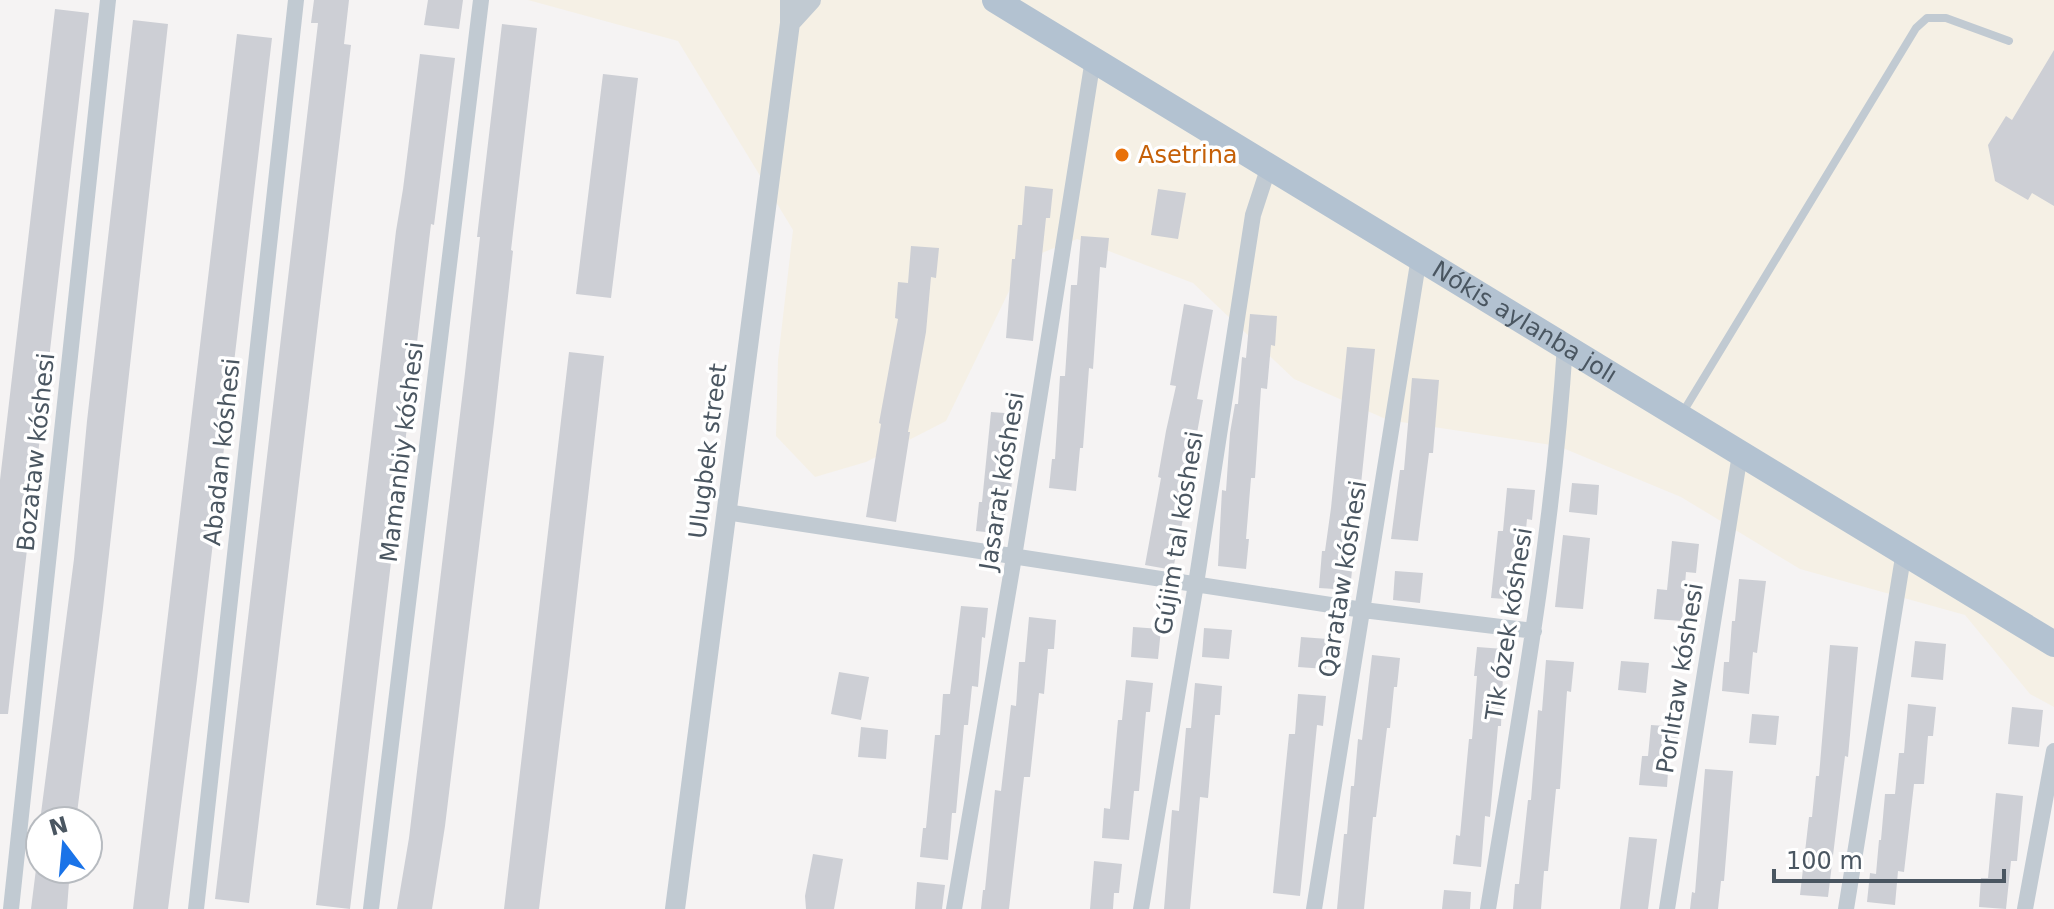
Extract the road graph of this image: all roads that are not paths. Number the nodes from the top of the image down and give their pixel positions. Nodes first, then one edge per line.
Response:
1 (108, 0) edge
2 (296, 0) edge
3 (481, 0) edge
4 (790, 0) edge
5 (811, 0) edge
6 (995, 0) edge
7 (790, 23) junction
8 (2009, 41) dead end
9 (1093, 59) junction
10 (1269, 166) junction
11 (1419, 257) junction
12 (1565, 345) junction
13 (1680, 416) junction
14 (1740, 454) junction
15 (726, 512) junction
16 (1904, 551) junction
17 (1014, 557) junction
18 (1196, 584) junction
19 (1363, 610) junction
20 (1534, 631) junction
21 (2054, 644) edge
22 (2054, 751) edge
23 (11, 909) edge
24 (196, 909) edge
25 (371, 909) edge
26 (675, 909) edge
27 (954, 909) edge
28 (1141, 909) edge
29 (1314, 909) edge
30 (1488, 909) edge
31 (1667, 909) edge
32 (1846, 909) edge
33 (2025, 909) edge

1 - 23 street, Bozataw kóshesi
2 - 24 street, Abadan kóshesi
3 - 25 street, Mamanbiy kóshesi
4 - 7 street, Ulugbek street
5 - 7 street
6 - 9 main road, Nókis aylanba jolı
7 - 15 street, Ulugbek street
8 - 13 lane
9 - 10 main road, Nókis aylanba jolı
9 - 17 street, Jasarat kóshesi
10 - 11 main road, Nókis aylanba jolı
10 - 18 street, Gújim tal kóshesi
11 - 12 main road, Nókis aylanba jolı
11 - 19 street, Qarataw kóshesi
12 - 13 main road, Nókis aylanba jolı
12 - 20 street, Tik ózek kóshesi
13 - 14 main road, Nókis aylanba jolı
14 - 16 main road, Nókis aylanba jolı
14 - 31 street, Porlıtaw kóshesi
15 - 17 street
15 - 26 street, Ulugbek street
16 - 21 main road, Nókis aylanba jolı
16 - 32 street
17 - 18 street
17 - 27 street, Jasarat kóshesi
18 - 19 street
18 - 28 street, Gújim tal kóshesi
19 - 20 street
19 - 29 street, Qarataw kóshesi
20 - 30 street, Tik ózek kóshesi
22 - 33 street

